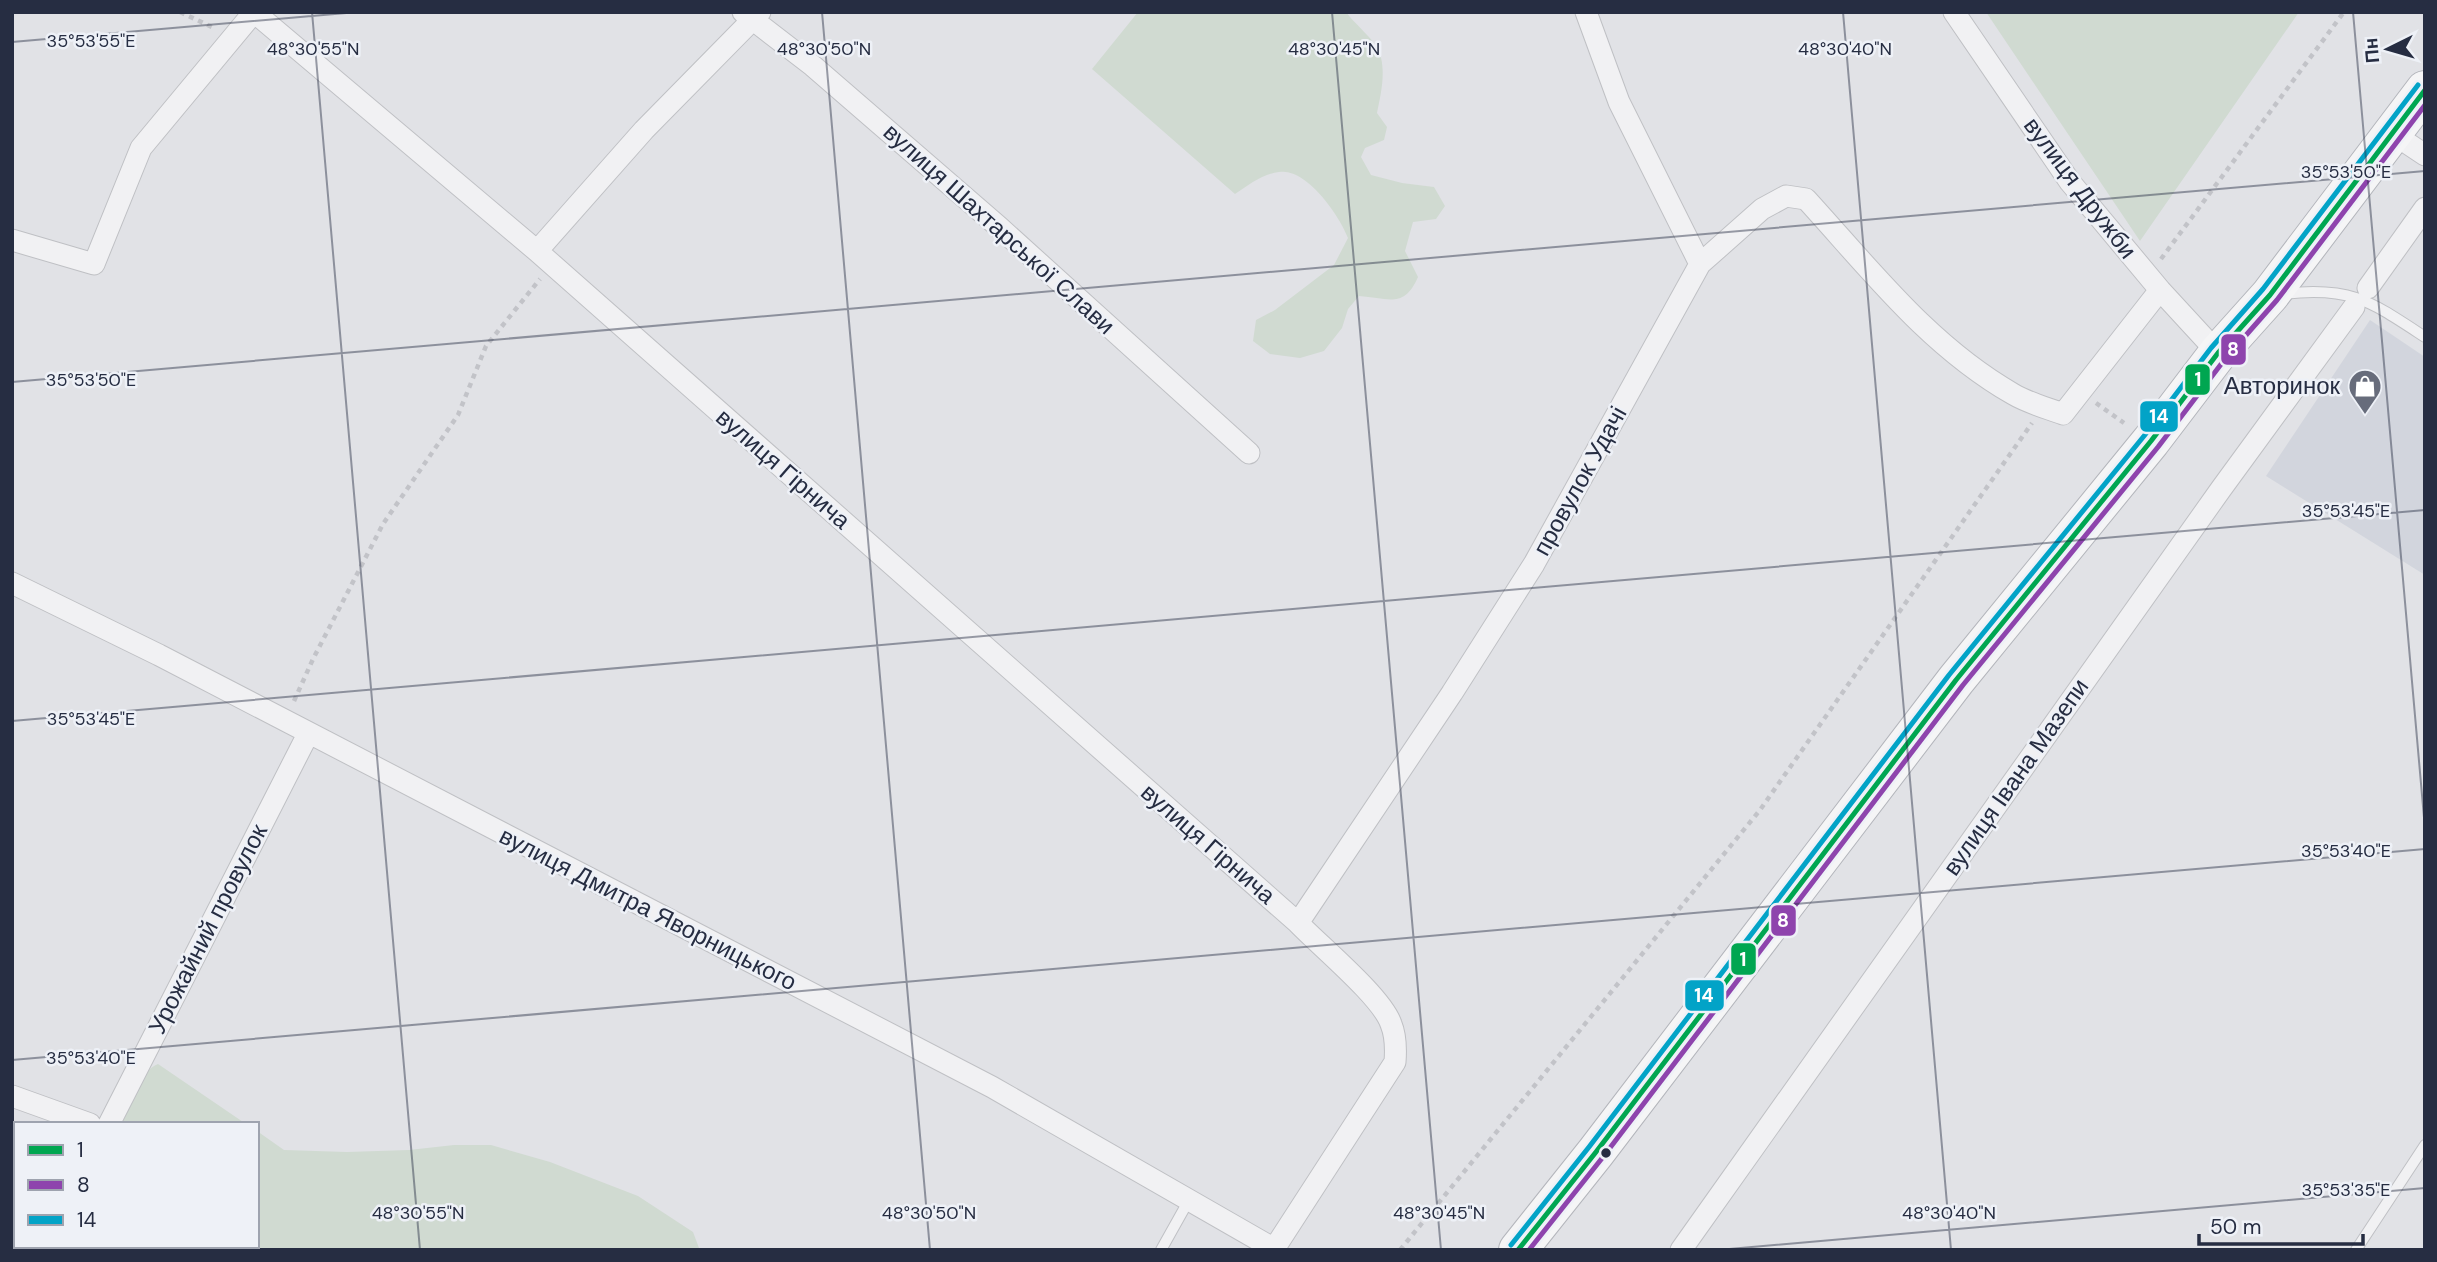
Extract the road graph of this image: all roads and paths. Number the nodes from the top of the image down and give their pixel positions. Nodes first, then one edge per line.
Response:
1 (180, 12) edge
2 (1586, 12) edge
3 (1954, 12) edge
4 (2344, 12) edge
5 (752, 15) edge
6 (234, 37) junction
7 (2425, 90) edge
8 (2392, 133) junction
9 (2425, 155) edge
10 (2425, 208) edge
11 (12, 240) edge
12 (544, 257) junction
13 (1700, 264) junction
14 (2154, 283) junction
15 (2368, 288) dead end
16 (2270, 295) junction
17 (2354, 307) dead end
18 (2425, 337) edge
19 (2218, 353) junction
20 (2045, 407) junction
21 (1249, 453) dead end
22 (12, 583) edge
23 (285, 721) junction
24 (308, 734) junction
25 (1297, 923) junction
26 (12, 1096) edge
27 (84, 1122) edge
28 (109, 1122) edge
29 (2425, 1145) edge
30 (1189, 1200) junction
31 (1275, 1249) edge
32 (1161, 1250) edge
33 (1401, 1250) edge
34 (1518, 1250) edge
35 (1681, 1250) edge
36 (2356, 1250) edge

1 - 6 path
2 - 13 street
3 - 14 street, вулиця Дружби
4 - 14 path
5 - 12 street
5 - 21 street, вулиця Шахтарської Слави
6 - 11 street, вулиця Гірнича
6 - 12 street, вулиця Гірнича
7 - 8 highway
8 - 9 street
8 - 16 highway
10 - 15 street
12 - 23 path
12 - 25 street, вулиця Гірнича
13 - 20 street, провулок Удачі
13 - 25 street, провулок Удачі
14 - 19 street, вулиця Дружби
14 - 20 street
16 - 18 lane
16 - 19 highway
17 - 35 street, вулиця Івана Мазепи
19 - 34 highway
20 - 33 path
22 - 23 street, вулиця Дмитра Яворницького
23 - 24 street, вулиця Дмитра Яворницького
24 - 28 street, Урожайний провулок
24 - 30 street, вулиця Дмитра Яворницького
25 - 31 street, вулиця Гірнича
26 - 27 street
29 - 36 lane
30 - 31 street, вулиця Дмитра Яворницького
30 - 32 lane

